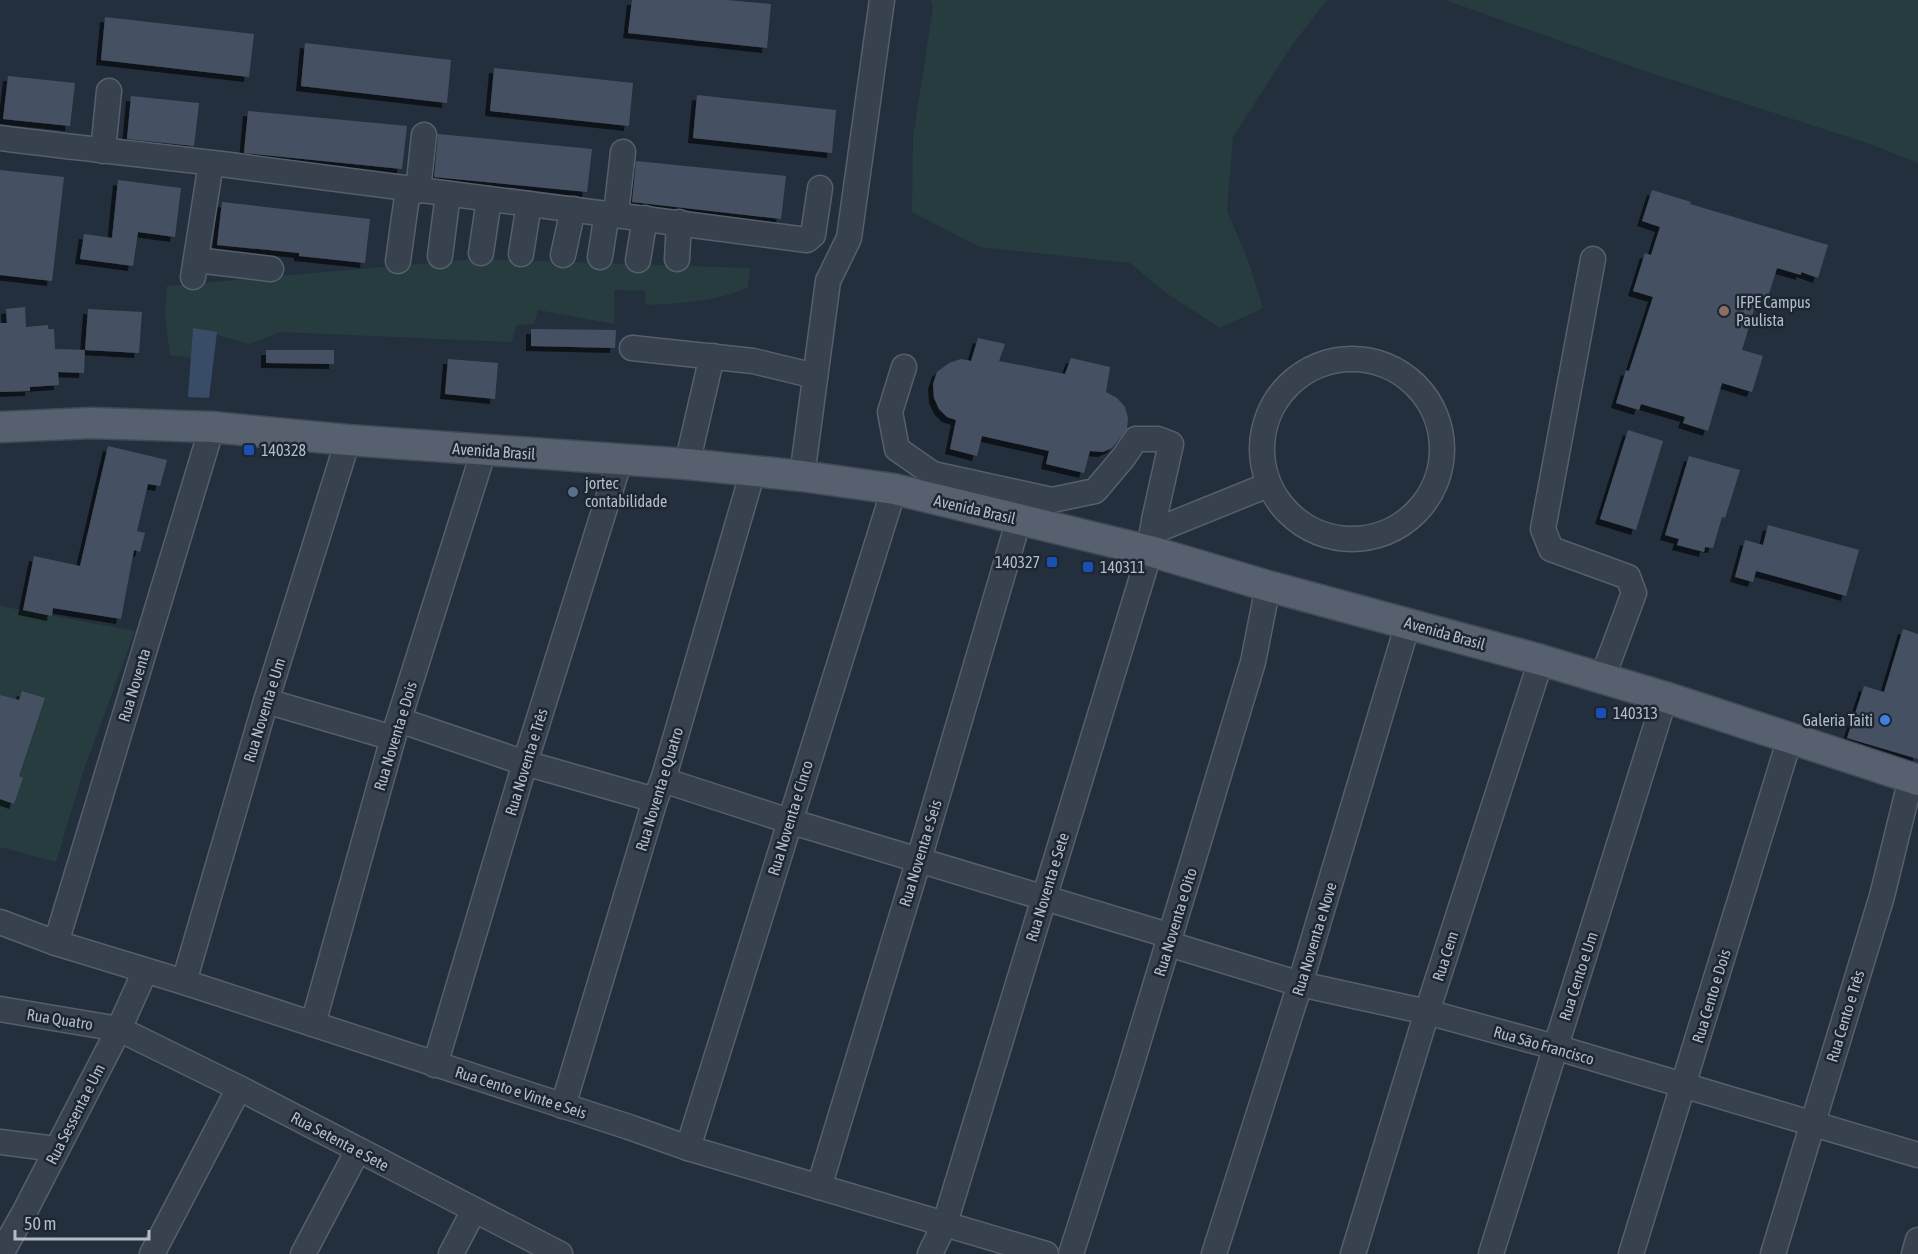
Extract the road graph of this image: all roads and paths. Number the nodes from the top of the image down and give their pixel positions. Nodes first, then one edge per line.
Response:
1 (882, 0) edge
2 (109, 91) dead end
3 (424, 135) dead end
4 (0, 138) edge
5 (103, 151) junction
6 (623, 152) dead end
7 (211, 163) junction
8 (820, 188) dead end
9 (413, 190) junction
10 (448, 194) junction
11 (489, 199) junction
12 (529, 204) junction
13 (573, 209) junction
14 (611, 214) junction
15 (645, 218) junction
16 (688, 223) junction
17 (481, 253) dead end
18 (521, 254) dead end
19 (563, 255) dead end
20 (440, 256) dead end
21 (600, 257) dead end
22 (1593, 259) dead end
23 (638, 260) dead end
24 (684, 260) dead end
25 (398, 261) dead end
26 (270, 269) dead end
27 (632, 348) dead end
28 (712, 356) junction
29 (904, 367) dead end
30 (815, 376) junction
31 (0, 427) edge
32 (213, 427) junction
33 (348, 440) junction
34 (484, 450) junction
35 (620, 460) junction
36 (687, 464) junction
37 (753, 471) junction
38 (802, 476) junction
39 (1268, 485) junction
40 (894, 489) junction
41 (1019, 519) junction
42 (1151, 542) junction
43 (1268, 586) junction
44 (1408, 622) junction
45 (1541, 660) junction
46 (1602, 679) junction
47 (1665, 697) junction
48 (266, 701) junction
49 (396, 729) junction
50 (1790, 738) junction
51 (525, 763) junction
52 (1915, 779) edge
53 (659, 790) junction
54 (789, 821) junction
55 (919, 859) junction
56 (1044, 897) junction
57 (0, 922) edge
58 (1170, 940) junction
59 (56, 943) junction
60 (145, 971) junction
61 (184, 982) junction
62 (1300, 984) junction
63 (0, 1010) edge
64 (1427, 1012) junction
65 (313, 1024) junction
66 (119, 1029) junction
67 (1555, 1047) junction
68 (435, 1065) junction
69 (1683, 1086) junction
70 (240, 1088) junction
71 (563, 1106) junction
72 (1812, 1123) junction
73 (0, 1142) edge
74 (688, 1148) junction
75 (56, 1149) junction
76 (358, 1150) junction
77 (1918, 1155) edge
78 (819, 1187) junction
79 (474, 1210) junction
80 (945, 1223) junction
81 (1918, 1240) edge
82 (1, 1254) edge
83 (152, 1254) edge
84 (303, 1254) edge
85 (451, 1254) edge
86 (560, 1254) edge
87 (930, 1254) edge
88 (1046, 1254) edge
89 (1071, 1254) edge
90 (1214, 1254) edge
91 (1353, 1254) edge
92 (1491, 1254) edge
93 (1631, 1254) edge
94 (1773, 1254) edge
95 (1914, 1254) edge

1 - 30 street
2 - 5 street
3 - 9 street
4 - 5 street
5 - 7 street
6 - 14 street
7 - 9 street
7 - 26 street
8 - 16 street
9 - 10 street
9 - 25 street
10 - 11 street
10 - 20 street
11 - 12 street
11 - 17 street
12 - 13 street
12 - 18 street
13 - 14 street
13 - 19 street
14 - 15 street
14 - 21 street
15 - 16 street
15 - 23 street
16 - 24 street
22 - 46 street
27 - 28 street
28 - 30 street
28 - 36 street
29 - 42 street, Rua Noventa e Sete
30 - 38 street
31 - 32 main road, Avenida Brasil
32 - 33 main road, Avenida Brasil
32 - 59 street, Rua Noventa
33 - 34 main road, Avenida Brasil
33 - 48 street, Rua Noventa e Um
34 - 35 main road, Avenida Brasil
34 - 49 street, Rua Noventa e Dois
35 - 36 main road, Avenida Brasil
35 - 51 street, Rua Noventa e Três
36 - 37 main road, Avenida Brasil
37 - 38 main road, Avenida Brasil
37 - 53 street, Rua Noventa e Quatro
38 - 40 main road, Avenida Brasil
39 - 39 street
39 - 42 street
40 - 41 main road, Avenida Brasil
40 - 54 street, Rua Noventa e Cinco
41 - 42 main road, Avenida Brasil
41 - 55 street, Rua Noventa e Seis
42 - 43 main road, Avenida Brasil
42 - 56 street, Rua Noventa e Sete
43 - 44 main road, Avenida Brasil
43 - 58 street, Rua Noventa e Oito
44 - 45 main road, Avenida Brasil
44 - 62 street, Rua Noventa e Nove
45 - 46 main road, Avenida Brasil
45 - 64 street, Rua Cem
46 - 47 main road, Avenida Brasil
47 - 50 main road, Avenida Brasil
47 - 67 street, Rua Cento e Um
48 - 49 street, Rua São Francisco
48 - 61 street, Rua Noventa e Um
49 - 51 street, Rua São Francisco
49 - 65 street, Rua Noventa e Dois
50 - 52 main road, Avenida Brasil
50 - 69 street, Rua Cento e Dois
51 - 53 street, Rua São Francisco
51 - 68 street, Rua Noventa e Três
52 - 72 street, Rua Cento e Três
53 - 54 street, Rua São Francisco
53 - 71 street, Rua Noventa e Quatro
54 - 55 street, Rua São Francisco
54 - 74 street, Rua Noventa e Cinco
55 - 56 street, Rua São Francisco
55 - 78 street, Rua Noventa e Seis
56 - 58 street, Rua São Francisco
56 - 80 street, Rua Noventa e Sete
57 - 59 street, Rua Cento e Vinte e Seis
58 - 62 street, Rua São Francisco
58 - 89 street, Rua Noventa e Oito
59 - 60 street, Rua Cento e Vinte e Seis
60 - 61 street, Rua Cento e Vinte e Seis
60 - 66 street, Rua Sessenta e Um
61 - 65 street, Rua Cento e Vinte e Seis
62 - 64 street, Rua São Francisco
62 - 90 street, Rua Noventa e Nove
63 - 66 street, Rua Quatro
64 - 67 street, Rua São Francisco
64 - 91 street, Rua Cem
65 - 68 street, Rua Cento e Vinte e Seis
66 - 70 street, Rua Setenta e Sete
66 - 75 street, Rua Sessenta e Um
67 - 69 street, Rua São Francisco
67 - 92 street, Rua Cento e Um
68 - 71 street, Rua Cento e Vinte e Seis
69 - 72 street, Rua São Francisco
69 - 93 street, Rua Cento e Dois
70 - 76 street, Rua Setenta e Sete
70 - 83 street
71 - 74 street, Rua Cento e Vinte e Seis
72 - 77 street, Rua São Francisco
72 - 94 street, Rua Cento e Três
73 - 75 street
74 - 78 street, Rua Cento e Vinte e Seis
75 - 82 street, Rua Sessenta e Um
76 - 79 street, Rua Setenta e Sete
76 - 84 street
78 - 80 street, Rua Cento e Vinte e Seis
79 - 85 street
79 - 86 street, Rua Setenta e Sete
80 - 87 street, Rua Noventa e Sete
80 - 88 street, Rua Cento e Vinte e Seis
81 - 95 street

